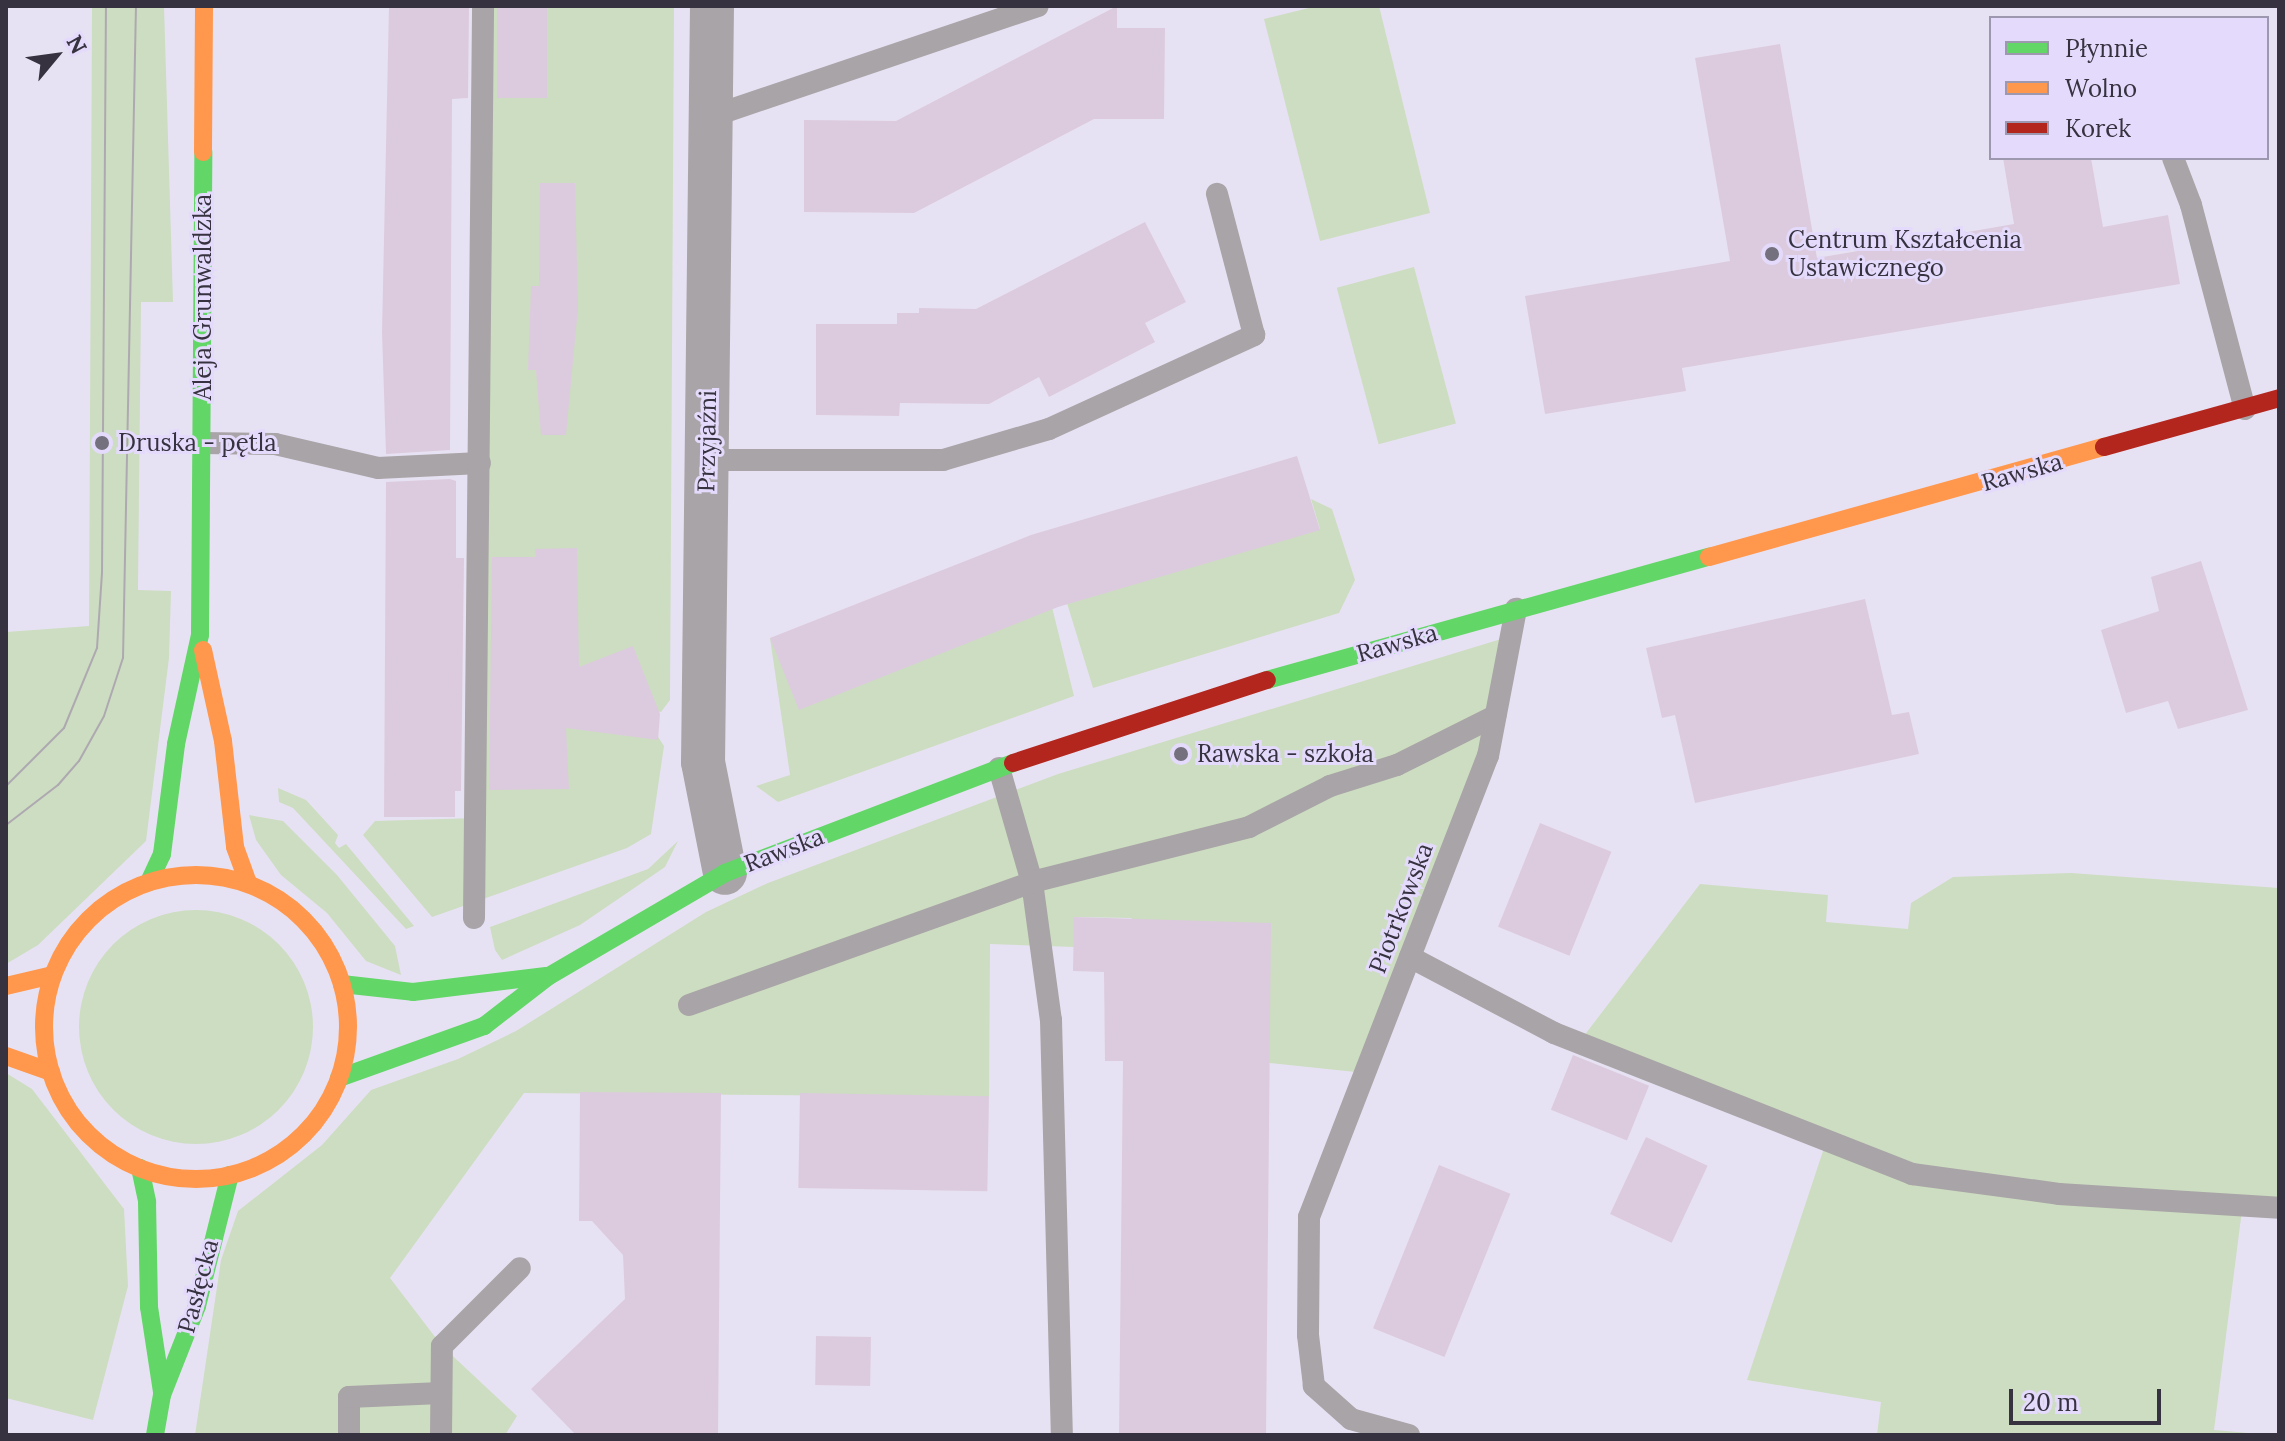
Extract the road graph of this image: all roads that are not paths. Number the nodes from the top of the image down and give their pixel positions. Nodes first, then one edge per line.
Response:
1 (204, 6) edge
2 (483, 6) edge
3 (712, 6) edge
4 (1038, 6) edge
5 (710, 117) junction
6 (2174, 160) edge
7 (1217, 194) dead end
8 (2279, 398) edge
9 (2245, 409) junction
10 (202, 443) junction
11 (706, 460) junction
12 (480, 463) junction
13 (1516, 609) junction
14 (200, 635) junction
15 (1495, 716) junction
16 (999, 768) junction
17 (725, 873) junction
18 (149, 882) junction
19 (1032, 882) junction
20 (248, 883) junction
21 (474, 918) dead end
22 (1410, 957) junction
23 (53, 975) junction
24 (549, 976) junction
25 (342, 984) junction
26 (6, 986) edge
27 (689, 1005) dead end
28 (6, 1056) edge
29 (51, 1072) junction
30 (339, 1078) junction
31 (140, 1168) junction
32 (230, 1175) junction
33 (2279, 1208) edge
34 (520, 1268) dead end
35 (441, 1393) junction
36 (162, 1395) junction
37 (155, 1435) edge
38 (349, 1435) edge
39 (441, 1435) edge
40 (1062, 1435) edge
41 (1409, 1435) edge

1 - 10 main road, Aleja Grunwaldzka
2 - 12 lane
3 - 5 street, Przyjaźni
4 - 5 lane
5 - 11 street, Przyjaźni
6 - 9 lane
7 - 11 lane
8 - 9 main road, Rawska
9 - 13 main road, Rawska
10 - 12 lane
10 - 14 main road, Aleja Grunwaldzka
11 - 17 street, Przyjaźni
12 - 21 lane
13 - 15 lane, Piotrkowska
13 - 16 main road, Rawska
14 - 18 main road, Aleja Grunwaldzka
14 - 20 main road, Aleja Grunwaldzka
15 - 19 lane
15 - 22 lane, Piotrkowska
16 - 17 main road, Rawska
16 - 19 lane
17 - 24 main road, Rawska
18 - 20 main road
18 - 23 main road
19 - 27 lane
19 - 40 lane
20 - 25 main road
22 - 33 lane
22 - 41 lane, Piotrkowska
23 - 26 main road
23 - 29 main road
24 - 25 main road, Rawska
24 - 30 main road, Rawska
25 - 30 main road
28 - 29 main road
29 - 31 main road
30 - 32 main road
31 - 32 main road
31 - 36 main road, Pasłęcka
32 - 36 main road, Pasłęcka
34 - 35 lane
35 - 38 lane
35 - 39 lane
36 - 37 main road, Pasłęcka

